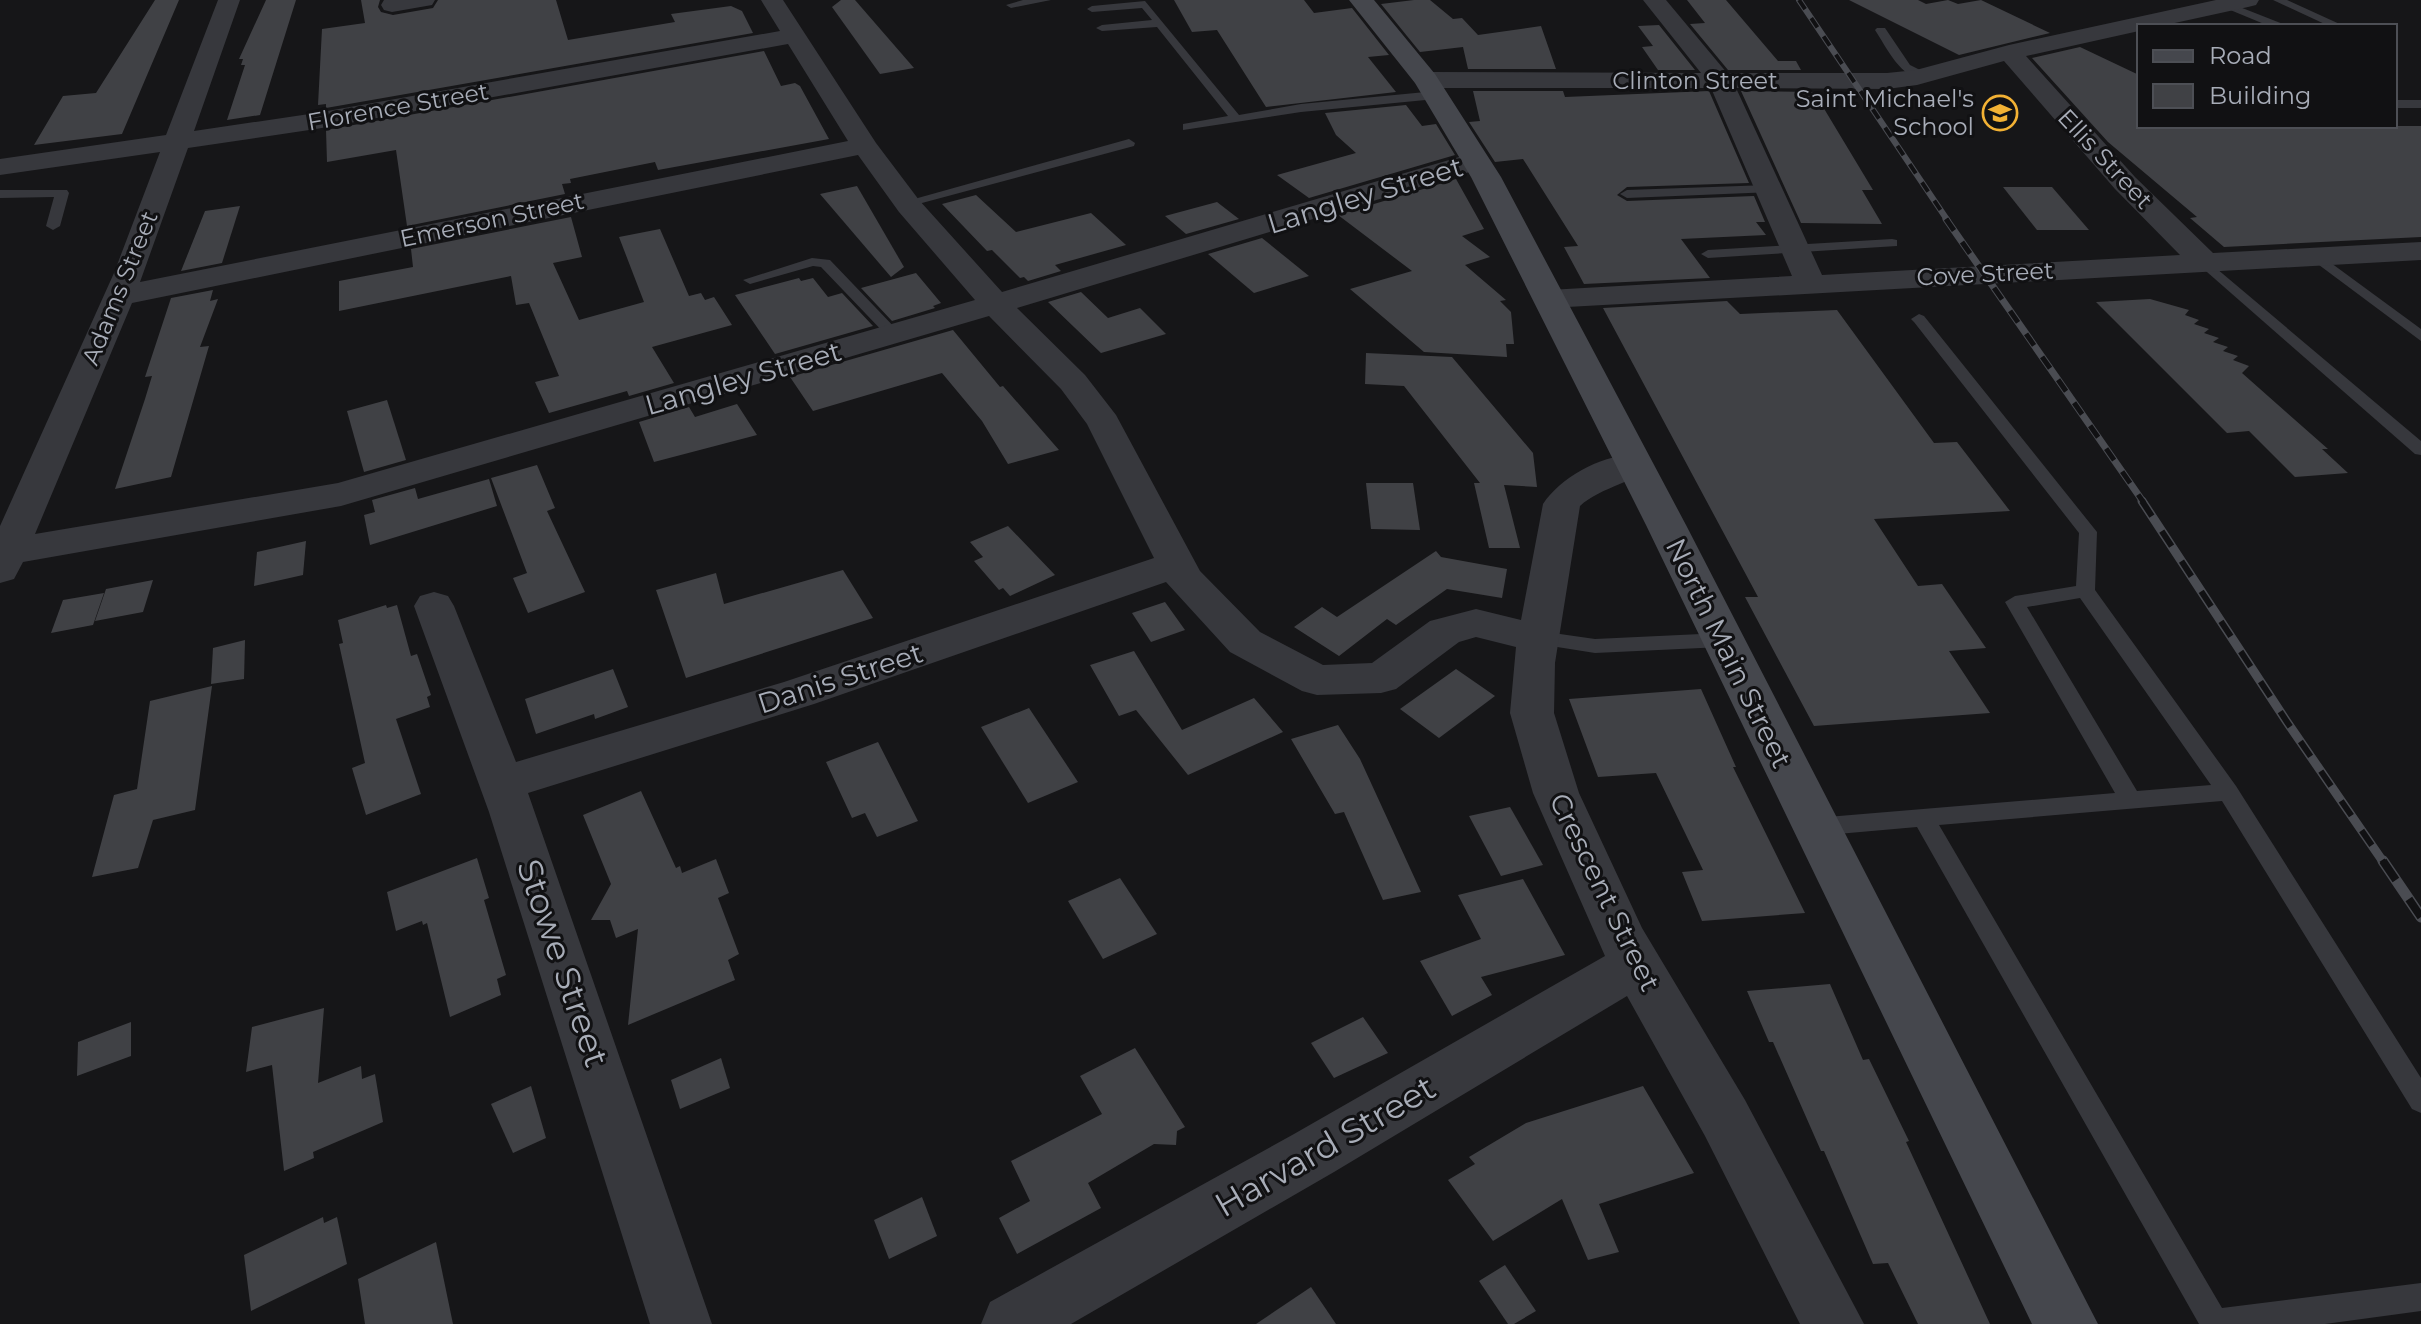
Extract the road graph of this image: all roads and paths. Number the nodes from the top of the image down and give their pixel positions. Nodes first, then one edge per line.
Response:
1 (229, 0) edge
2 (424, 0) edge
3 (772, 0) edge
4 (1046, 0) edge
5 (1361, 0) edge
6 (1654, 0) edge
7 (2278, 0) edge
8 (2238, 2) edge
9 (392, 5) dead end
10 (1011, 5) dead end
11 (1092, 9) dead end
12 (1160, 23) junction
13 (2137, 24) edge
14 (2137, 24) edge
15 (2276, 24) edge
16 (2333, 24) edge
17 (1102, 28) dead end
18 (1881, 30) dead end
19 (793, 36) junction
20 (2009, 52) junction
21 (1922, 76) junction
22 (1720, 81) junction
23 (1431, 87) junction
24 (2397, 104) edge
25 (2421, 104) edge
26 (1236, 119) junction
27 (1187, 127) dead end
28 (177, 143) junction
29 (1129, 143) dead end
30 (865, 146) junction
31 (1476, 161) junction
32 (0, 167) edge
33 (1768, 189) junction
34 (0, 194) edge
35 (1627, 194) dead end
36 (907, 203) junction
37 (53, 226) dead end
38 (1892, 243) dead end
39 (1796, 248) junction
40 (2421, 251) edge
41 (1708, 254) dead end
42 (2316, 256) junction
43 (2204, 262) junction
44 (750, 280) dead end
45 (1810, 283) junction
46 (119, 296) junction
47 (1549, 299) junction
48 (995, 304) junction
49 (1919, 319) dead end
50 (893, 334) junction
51 (2421, 336) edge
52 (2421, 450) edge
53 (1634, 465) junction
54 (3, 559) edge
55 (1177, 564) junction
56 (2085, 591) junction
57 (434, 606) dead end
58 (1539, 638) junction
59 (1722, 640) junction
60 (501, 784) junction
61 (2228, 792) junction
62 (2131, 801) junction
63 (1923, 818) junction
64 (1815, 827) junction
65 (1636, 964) junction
66 (2421, 1101) edge
67 (2421, 1297) edge
68 (681, 1324) edge
69 (1012, 1324) edge
70 (1833, 1324) edge
71 (2066, 1324) edge

1 - 28 street, Adams Street
2 - 9 street
3 - 19 street
4 - 10 lane
5 - 23 main road, North Main Street
6 - 22 street
7 - 16 lane
8 - 13 street, Clinton Street
8 - 15 lane
11 - 12 lane
12 - 17 lane
12 - 26 lane
14 - 20 street, Clinton Street
18 - 21 lane
19 - 28 street, Florence Street
19 - 30 street
20 - 21 street, Clinton Street
20 - 43 street, Ellis Street
21 - 22 street, Clinton Street
22 - 23 street, Clinton Street
22 - 33 street
23 - 26 lane
23 - 31 main road, North Main Street
24 - 25 lane
26 - 27 lane
28 - 32 street, Florence Street
28 - 46 street, Adams Street
29 - 36 lane
30 - 36 street
30 - 46 street, Emerson Street
31 - 47 main road, North Main Street
31 - 48 street, Langley Street
33 - 35 lane
33 - 39 street
34 - 37 lane
36 - 48 street
38 - 39 lane
39 - 41 lane
39 - 45 street
40 - 42 street, Cove Street
42 - 43 street, Cove Street
42 - 51 lane
43 - 45 street, Cove Street
43 - 52 lane
44 - 50 lane
45 - 47 street, Cove Street
46 - 54 street, Adams Street
47 - 53 main road, North Main Street
48 - 50 street, Langley Street
48 - 55 street
49 - 56 lane
50 - 54 street, Langley Street
53 - 58 street, Crescent Street
53 - 59 main road, North Main Street
55 - 58 street
55 - 60 street, Danis Street
56 - 61 lane
56 - 62 lane
57 - 60 street, Stowe Street
58 - 59 lane
58 - 65 street, Crescent Street
59 - 64 main road, North Main Street
60 - 68 street, Stowe Street
61 - 62 lane
61 - 66 lane
62 - 63 lane
63 - 64 lane
63 - 67 lane
64 - 71 main road, North Main Street
65 - 69 street, Harvard Street
65 - 70 street, Crescent Street

